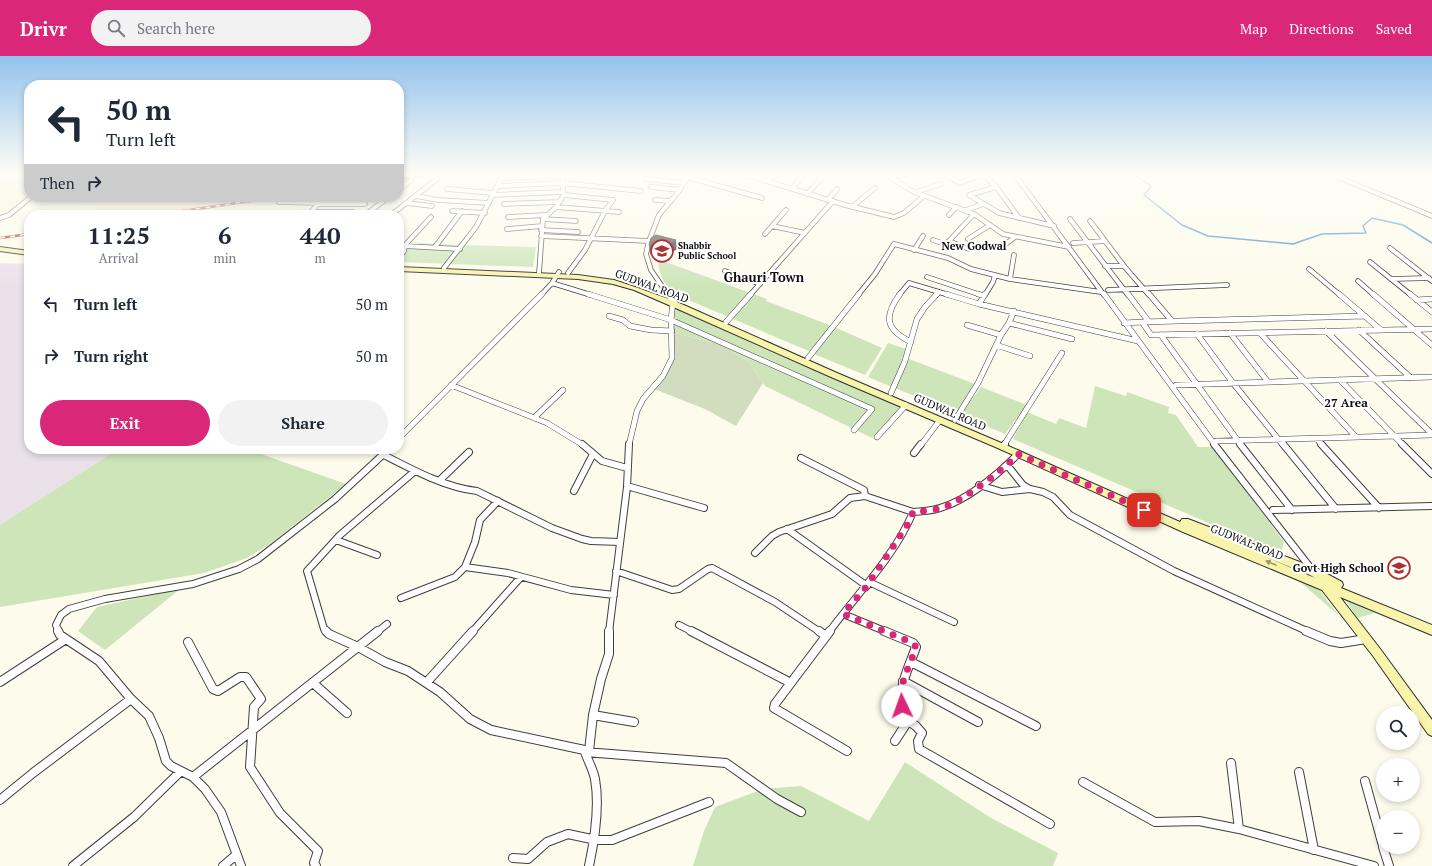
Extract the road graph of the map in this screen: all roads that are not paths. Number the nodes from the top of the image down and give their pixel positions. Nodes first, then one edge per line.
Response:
1 (10, 213) edge
2 (461, 213) edge
3 (485, 213) edge
4 (549, 213) edge
5 (604, 213) edge
6 (661, 213) edge
7 (784, 213) edge
8 (821, 213) edge
9 (876, 213) edge
10 (903, 213) edge
11 (999, 213) edge
12 (1015, 213) edge
13 (1044, 213) edge
14 (974, 214) joint
15 (546, 215) junction
16 (431, 217) dead end
17 (508, 217) dead end
18 (0, 218) edge
19 (1019, 218) junction
20 (543, 219) junction
21 (1070, 220) dead end
22 (576, 221) dead end
23 (1090, 221) dead end
24 (990, 225) junction
25 (772, 226) junction
26 (1054, 226) junction
27 (507, 229) dead end
28 (541, 231) junction
29 (578, 232) dead end
30 (805, 233) junction
31 (765, 234) dead end
32 (923, 236) dead end
33 (1014, 237) junction
34 (592, 238) junction
35 (968, 239) dead end
36 (933, 240) dead end
37 (649, 241) junction
38 (949, 241) junction
39 (1104, 241) junction
40 (1087, 242) junction
41 (1071, 245) junction
42 (405, 246) junction
43 (1003, 246) dead end
44 (435, 247) junction
45 (1390, 248) dead end
46 (0, 249) edge
47 (460, 249) junction
48 (969, 249) dead end
49 (914, 250) junction
50 (404, 251) edge
51 (24, 252) edge
52 (0, 253) edge
53 (24, 255) edge
54 (1014, 255) dead end
55 (1370, 262) dead end
56 (1105, 266) junction
57 (1124, 266) junction
58 (404, 268) edge
59 (404, 268) edge
60 (444, 268) junction
61 (1309, 270) dead end
62 (725, 271) dead end
63 (539, 273) junction
64 (568, 273) junction
65 (995, 275) junction
66 (556, 277) junction
67 (927, 277) dead end
68 (1391, 278) junction
69 (1010, 279) junction
70 (1431, 279) edge
71 (1358, 281) dead end
72 (760, 284) junction
73 (1227, 285) dead end
74 (1144, 288) junction
75 (1123, 289) junction
76 (1108, 290) dead end
77 (940, 292) junction
78 (1101, 292) junction
79 (984, 296) junction
80 (1432, 299) edge
81 (1417, 300) junction
82 (673, 301) junction
83 (979, 304) junction
84 (1014, 311) junction
85 (1432, 312) edge
86 (609, 316) dead end
87 (1365, 316) junction
88 (671, 320) junction
89 (1172, 321) junction
90 (726, 322) junction
91 (1142, 322) junction
92 (1149, 322) junction
93 (1009, 323) junction
94 (1124, 323) junction
95 (967, 325) dead end
96 (1414, 329) junction
97 (1432, 329) edge
98 (1359, 330) junction
99 (1381, 330) junction
100 (672, 331) junction
101 (1326, 331) junction
102 (1230, 333) junction
103 (1260, 333) junction
104 (1197, 334) junction
105 (1001, 335) junction
106 (1161, 335) junction
107 (1072, 339) dead end
108 (1138, 341) junction
109 (911, 342) junction
110 (996, 345) junction
111 (1432, 345) edge
112 (1062, 353) dead end
113 (1030, 356) dead end
114 (808, 358) junction
115 (1432, 377) edge
116 (1411, 378) junction
117 (1375, 379) junction
118 (1340, 380) junction
119 (1304, 381) junction
120 (1268, 382) junction
121 (1233, 383) junction
122 (1196, 384) junction
123 (451, 385) junction
124 (1176, 385) dead end
125 (563, 390) dead end
126 (891, 393) junction
127 (906, 405) junction
128 (534, 418) junction
129 (940, 420) junction
130 (955, 420) junction
131 (854, 430) dead end
132 (404, 433) edge
133 (1432, 434) edge
134 (1395, 436) junction
135 (877, 437) dead end
136 (1356, 437) junction
137 (1317, 438) junction
138 (1280, 440) junction
139 (1216, 441) dead end
140 (1238, 441) junction
141 (1004, 444) junction
142 (469, 452) dead end
143 (914, 453) dead end
144 (385, 454) edge
145 (390, 454) edge
146 (593, 454) junction
147 (1018, 454) junction
148 (801, 458) dead end
149 (1007, 465) junction
150 (627, 468) junction
151 (414, 471) junction
152 (1432, 474) edge
153 (440, 480) junction
154 (627, 486) junction
155 (979, 486) junction
156 (1030, 489) junction
157 (574, 491) dead end
158 (865, 496) junction
159 (498, 501) junction
160 (1432, 506) edge
161 (704, 508) dead end
162 (1379, 508) junction
163 (1336, 509) junction
164 (1273, 510) dead end
165 (1292, 510) junction
166 (913, 512) junction
167 (787, 529) junction
168 (336, 540) junction
169 (620, 542) junction
170 (755, 553) dead end
171 (377, 555) dead end
172 (465, 567) junction
173 (616, 571) junction
174 (1314, 572) junction
175 (521, 577) junction
176 (868, 584) junction
177 (1325, 585) junction
178 (614, 595) junction
179 (401, 598) dead end
180 (843, 614) junction
181 (1398, 615) junction
182 (954, 622) dead end
183 (387, 624) dead end
184 (679, 625) dead end
185 (1432, 630) edge
186 (826, 636) junction
187 (66, 639) junction
188 (1366, 639) junction
189 (188, 642) dead end
190 (358, 646) junction
191 (911, 662) junction
192 (903, 681) junction
193 (0, 682) edge
194 (427, 682) junction
195 (313, 683) junction
196 (791, 683) junction
197 (131, 699) junction
198 (347, 713) dead end
199 (593, 715) junction
200 (908, 721) junction
201 (634, 722) dead end
202 (978, 722) dead end
203 (1036, 726) dead end
204 (254, 730) junction
205 (1432, 730) edge
206 (895, 741) dead end
207 (587, 751) junction
208 (847, 751) dead end
209 (1231, 763) dead end
210 (180, 772) junction
211 (1299, 772) dead end
212 (193, 777) junction
213 (1365, 781) dead end
214 (1083, 782) dead end
215 (0, 800) edge
216 (709, 802) dead end
217 (801, 812) dead end
218 (1376, 821) edge
219 (1050, 824) dead end
220 (1239, 829) junction
221 (596, 840) junction
222 (1314, 850) junction
223 (1385, 854) edge
224 (236, 855) junction
225 (513, 858) dead end
226 (1348, 862) edge
227 (73, 866) edge
228 (223, 866) edge
229 (241, 866) edge
230 (316, 866) edge
231 (589, 866) edge
232 (1374, 866) edge
233 (1389, 866) edge

1 - 18 street
2 - 44 street
3 - 47 street
4 - 15 street
5 - 34 street
6 - 37 street
7 - 25 street
8 - 30 street
9 - 10 street
11 - 19 street
12 - 19 street
13 - 26 street
14 - 24 street
14 - 38 street
15 - 17 street
15 - 20 street
16 - 42 street
19 - 26 street
20 - 22 street
20 - 28 street
21 - 40 street
23 - 39 street
24 - 33 street
24 - 35 street
25 - 30 street
25 - 31 street
26 - 41 street
27 - 28 street
28 - 29 street
28 - 34 street
28 - 63 street
30 - 72 street
32 - 49 street
33 - 41 street
33 - 43 street
34 - 37 street
34 - 64 street
36 - 38 street
37 - 82 street
38 - 48 street
39 - 40 street
39 - 57 street
40 - 41 street
40 - 56 street
41 - 78 street
42 - 44 street
42 - 50 street
44 - 47 street
45 - 70 street
46 - 51 main road
47 - 60 street
49 - 65 street
49 - 114 street
52 - 53 main road
54 - 69 street
55 - 68 street
56 - 57 street
56 - 75 street
57 - 74 street
58 - 60 main road, GUDWAL ROAD
59 - 66 main road, GUDWAL ROAD
60 - 63 main road, GUDWAL ROAD
61 - 87 street
62 - 72 street
63 - 66 main road, GUDWAL ROAD
64 - 66 main road, GUDWAL ROAD
64 - 82 main road, GUDWAL ROAD
65 - 69 street
65 - 79 street
66 - 82 main road, GUDWAL ROAD
66 - 88 street
66 - 123 street
67 - 79 street
68 - 70 street
68 - 81 street
69 - 78 street
71 - 96 street
72 - 90 street
73 - 74 street
74 - 75 street
74 - 89 street
75 - 76 street
75 - 92 street
77 - 83 street
77 - 109 street
77 - 109 street
78 - 94 street
79 - 83 street
80 - 81 street
81 - 85 street
82 - 88 street
82 - 90 main road, GUDWAL ROAD
82 - 127 main road, GUDWAL ROAD
83 - 84 street
84 - 93 street
84 - 108 street
86 - 100 street
87 - 89 street
87 - 99 street
88 - 100 street
88 - 131 street
89 - 92 street
90 - 114 main road, GUDWAL ROAD
91 - 92 street
91 - 94 street
91 - 106 street
93 - 105 street
93 - 107 street
94 - 108 street
95 - 105 street
96 - 97 street
96 - 99 street
96 - 111 street
98 - 99 street
98 - 101 street
98 - 116 street
100 - 150 street
101 - 103 street
101 - 117 street
102 - 103 street
102 - 104 street
102 - 120 street
103 - 119 street
104 - 106 street
104 - 121 street
105 - 110 street
106 - 122 street
108 - 174 street
109 - 126 street
110 - 113 street
110 - 130 street
112 - 141 street
114 - 126 main road, GUDWAL ROAD
115 - 116 street
116 - 117 street
117 - 118 street
117 - 133 street
118 - 119 street
118 - 134 street
119 - 120 street
119 - 136 street
120 - 121 street
121 - 122 street
121 - 138 street
122 - 124 street
122 - 140 street
123 - 128 street
123 - 132 street
125 - 128 street
126 - 130 main road, GUDWAL ROAD
127 - 129 main road, GUDWAL ROAD
127 - 135 street
128 - 146 street
129 - 141 main road, GUDWAL ROAD
129 - 143 street
130 - 141 main road, GUDWAL ROAD
133 - 134 street
134 - 136 street
134 - 152 street
136 - 137 street
137 - 138 street
137 - 162 street
138 - 140 street
138 - 163 street
139 - 140 street
140 - 165 street
141 - 147 main road, GUDWAL ROAD
141 - 174 main road, GUDWAL ROAD
142 - 153 street
144 - 187 street
145 - 151 street
146 - 150 street
146 - 157 street
147 - 149 street
177 -> 147 main road, GUDWAL ROAD
148 - 158 street
149 - 155 street
149 - 156 street
150 - 154 street
151 - 153 street
151 - 168 street
153 - 159 street
154 - 161 street
154 - 169 street
155 - 156 street
155 - 166 street
156 - 188 street
158 - 166 street
158 - 167 street
159 - 169 street
159 - 172 street
160 - 162 street
162 - 163 street
163 - 165 street
164 - 165 street
166 - 176 street
167 - 170 street
167 - 176 street
168 - 171 street
168 - 190 street
169 - 173 street
172 - 175 street
172 - 179 street
173 - 178 street
173 - 186 street
174 - 177 main road
174 - 181 main road, GUDWAL ROAD
175 - 178 street
175 - 194 street
176 - 180 street
176 - 182 street
177 - 181 main road, GUDWAL ROAD
177 - 188 main road
178 - 199 street
180 - 186 street
180 - 191 street
181 - 185 main road
183 - 190 street
184 - 196 street
186 - 196 street
187 - 193 street
187 - 197 street
188 - 205 main road
189 - 204 street
190 - 194 street
190 - 195 street
191 - 192 street
191 - 203 street
192 - 200 street
192 - 202 street
194 - 207 street
195 - 198 street
195 - 204 street
196 - 208 street
197 - 210 street
197 - 215 street
199 - 201 street
199 - 207 street
200 - 206 street
200 - 219 street
204 - 212 street
204 - 230 street
207 - 217 street
207 - 221 street
209 - 220 street
210 - 212 street
210 - 227 street
211 - 222 street
212 - 224 street
213 - 218 street
214 - 220 street
216 - 221 street
220 - 222 street
221 - 225 street
221 - 231 street
222 - 226 street
223 - 233 street
224 - 228 street
224 - 229 street
226 - 232 street

